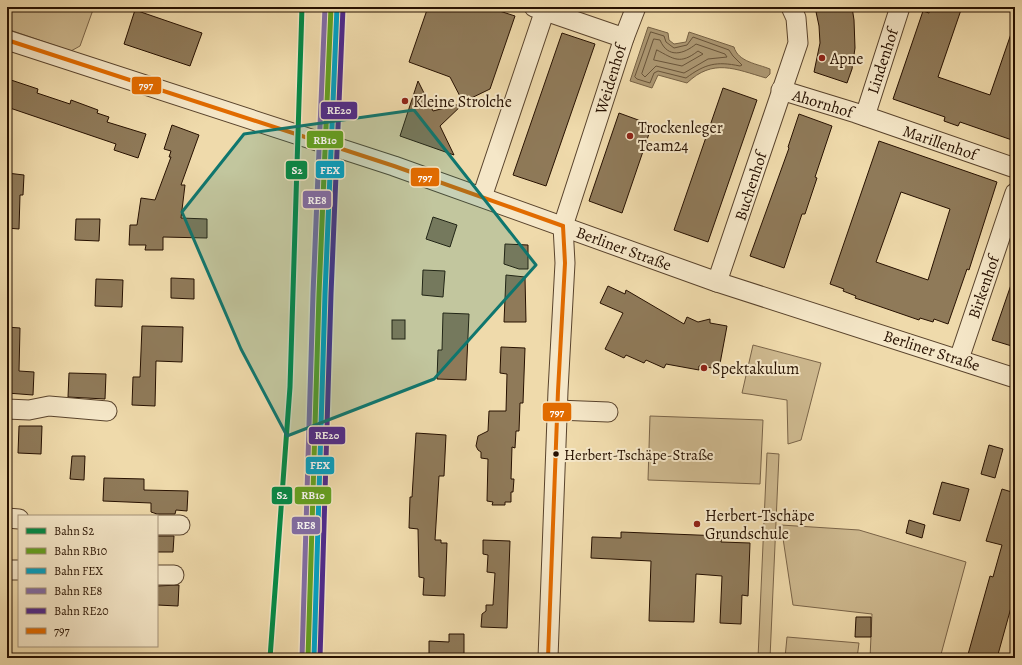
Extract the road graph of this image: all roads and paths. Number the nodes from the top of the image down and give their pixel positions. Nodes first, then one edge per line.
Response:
1 (636, 7) edge
2 (791, 7) edge
3 (900, 7) edge
4 (542, 8) edge
5 (624, 38) junction
6 (7, 40) edge
7 (781, 90) junction
8 (865, 116) junction
9 (1015, 168) edge
10 (1015, 193) edge
11 (482, 197) junction
12 (563, 226) junction
13 (717, 282) junction
14 (959, 359) junction
15 (1015, 378) edge
16 (7, 409) edge
17 (557, 410) junction
18 (107, 411) dead end
19 (608, 412) dead end
20 (7, 518) edge
21 (18, 519) edge
22 (158, 525) edge
23 (180, 525) dead end
24 (7, 570) edge
25 (18, 570) edge
26 (548, 658) edge

1 - 5 street
2 - 7 street, Buchenhof
3 - 8 street, Lindenhof
4 - 5 street, Weidenhof
4 - 11 street, Weidenhof
5 - 12 street, Weidenhof
6 - 11 street, Berliner Straße
7 - 8 street, Ahornhof
7 - 13 street, Buchenhof
8 - 9 street, Marillenhof
10 - 14 street, Birkenhof
11 - 12 street, Berliner Straße
12 - 13 street, Berliner Straße
12 - 17 street
13 - 14 street, Berliner Straße
14 - 15 street, Berliner Straße
16 - 18 street
17 - 19 street
17 - 26 street
20 - 21 street
22 - 23 street
24 - 25 street

